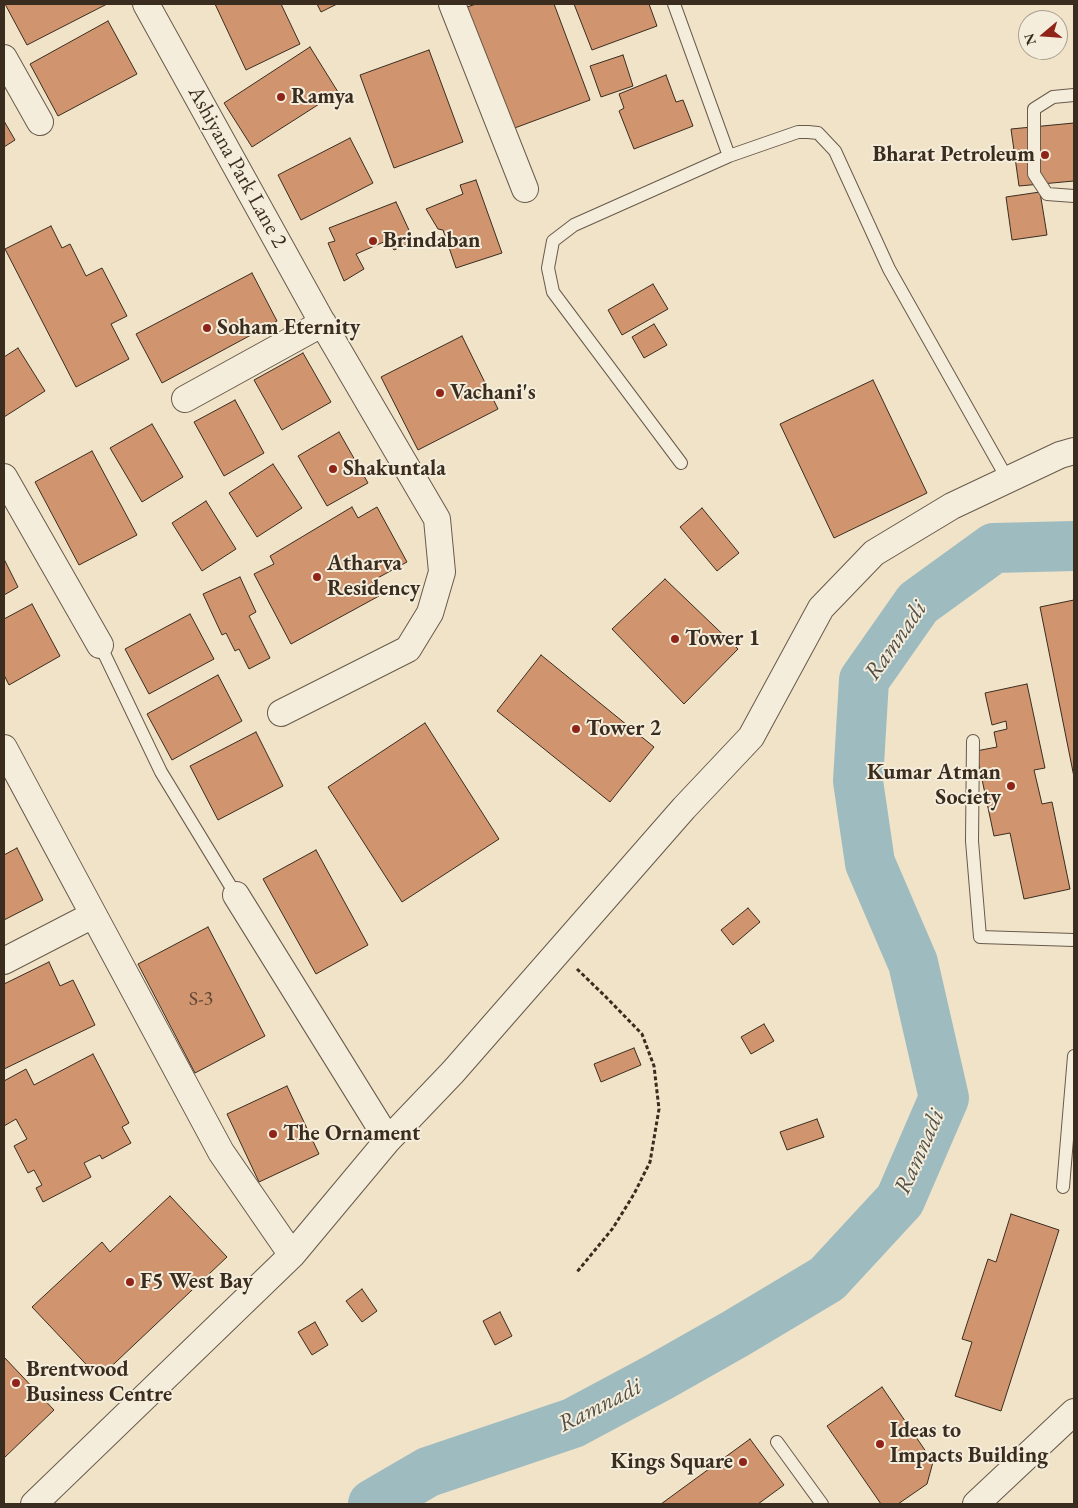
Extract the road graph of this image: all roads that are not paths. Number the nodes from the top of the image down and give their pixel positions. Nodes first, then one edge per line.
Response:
1 (146, 4) edge
2 (452, 4) edge
3 (674, 4) edge
4 (4, 58) edge
5 (1074, 95) edge
6 (40, 122) dead end
7 (729, 156) junction
8 (525, 189) dead end
9 (1074, 196) edge
10 (325, 327) junction
11 (185, 399) dead end
12 (1074, 451) edge
13 (681, 464) dead end
14 (4, 476) edge
15 (1008, 480) junction
16 (100, 645) joint
17 (281, 713) dead end
18 (973, 741) dead end
19 (4, 748) edge
20 (236, 895) joint
21 (94, 915) junction
22 (1074, 940) edge
23 (4, 961) edge
24 (1074, 1056) edge
25 (388, 1140) junction
26 (1063, 1188) dead end
27 (292, 1255) junction
28 (1074, 1412) edge
29 (777, 1442) dead end
30 (34, 1504) edge
31 (822, 1504) edge
32 (976, 1504) edge

1 - 10 street, Ashiyana Park Lane 2
2 - 8 street
3 - 7 lane
4 - 6 street
5 - 9 lane
7 - 13 lane
7 - 15 lane
10 - 11 street
10 - 17 street, Ashiyana Park Lane 2
12 - 15 street
14 - 16 street
15 - 25 street
16 - 20 lane
18 - 22 lane
19 - 21 street
20 - 25 street
21 - 23 street
21 - 27 street
24 - 26 lane
25 - 27 street
27 - 30 street
28 - 32 street
29 - 31 lane

